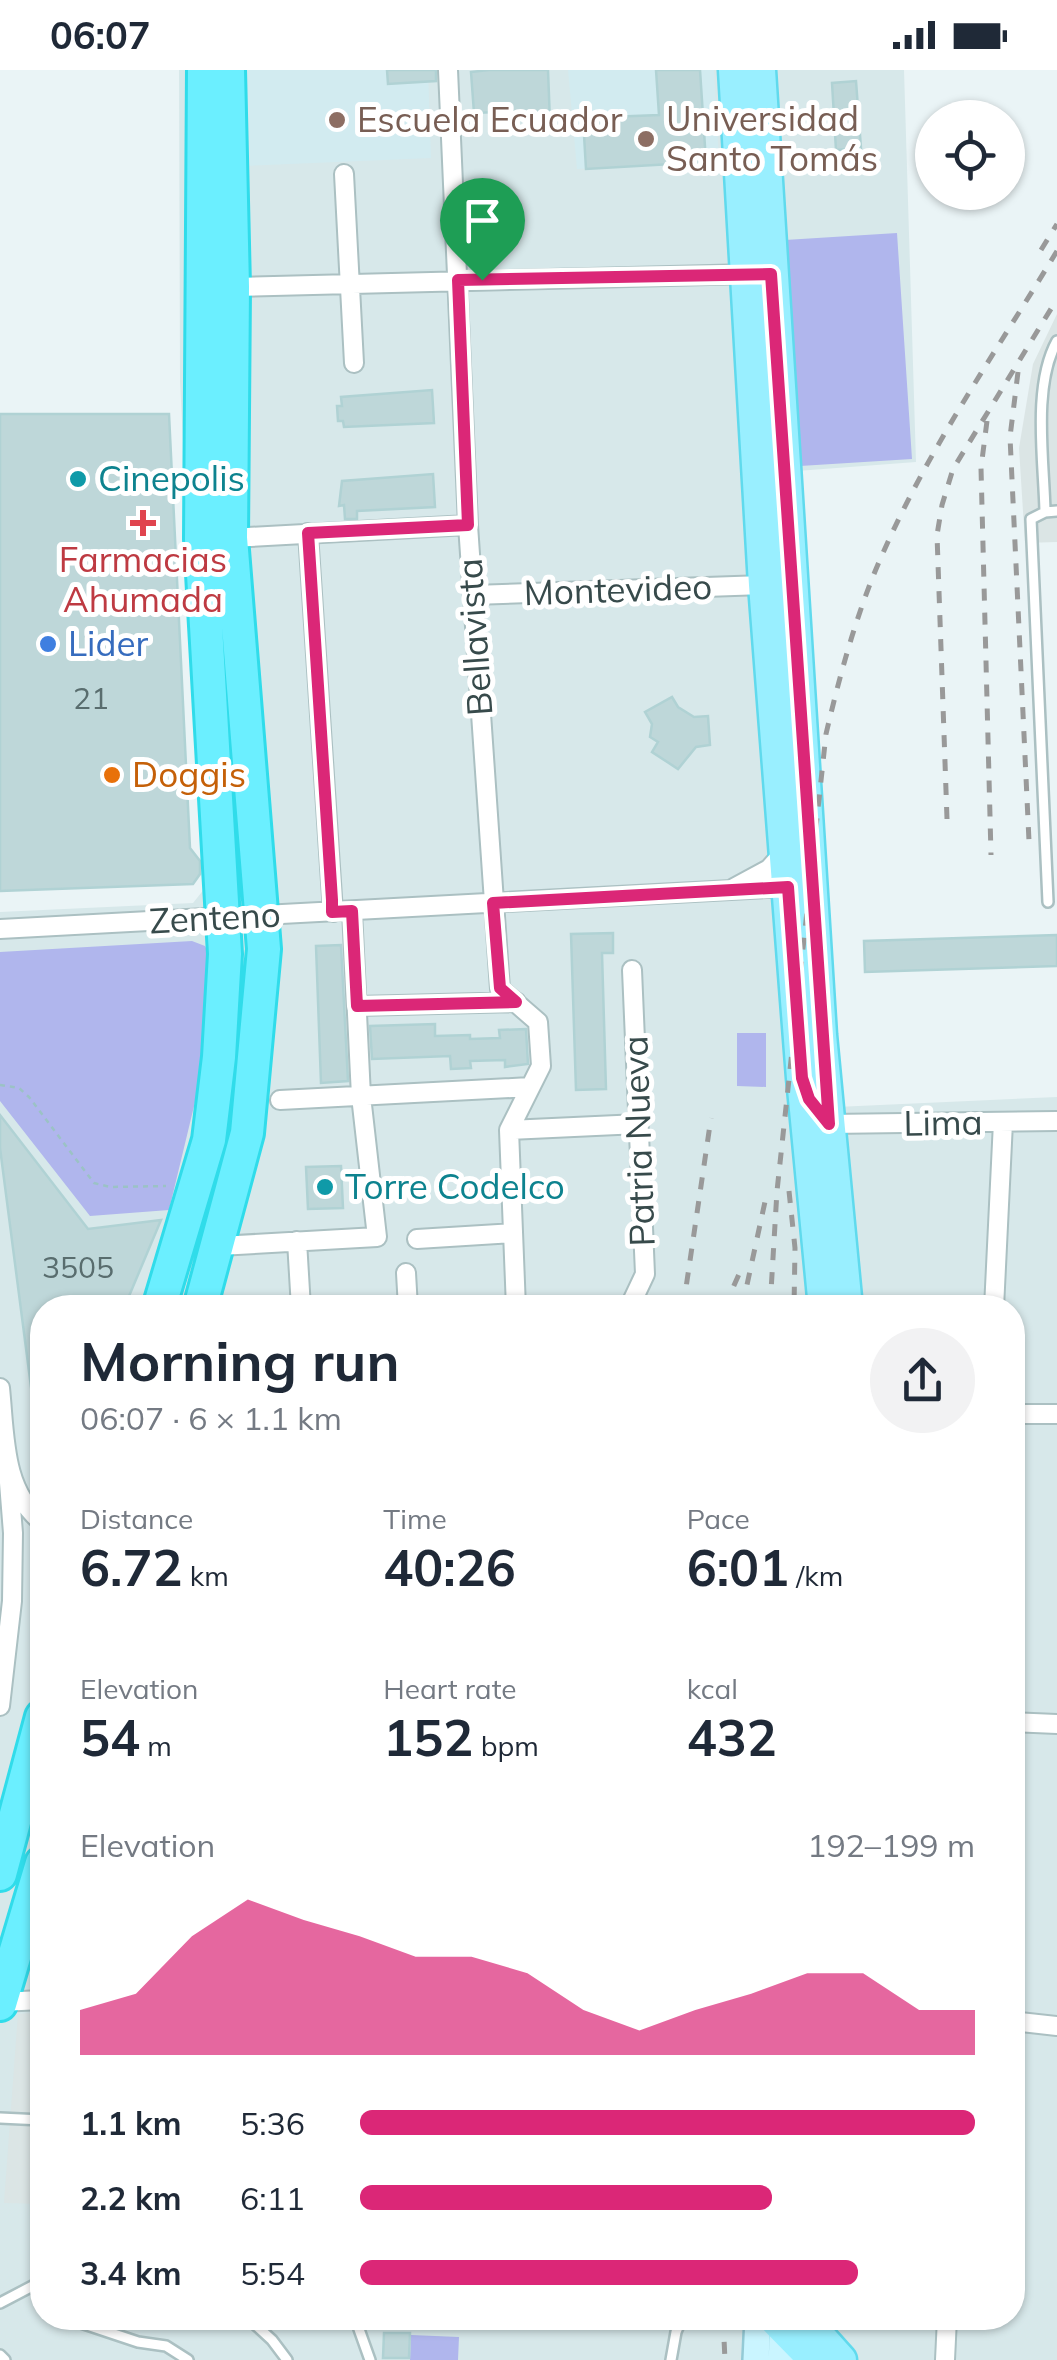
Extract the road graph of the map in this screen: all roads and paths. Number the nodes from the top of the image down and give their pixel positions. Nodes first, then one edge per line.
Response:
1 (204, 70) edge
2 (228, 70) edge
3 (448, 70) edge
4 (734, 70) edge
5 (760, 70) edge
6 (344, 174) dead end
7 (758, 274) junction
8 (458, 280) junction
9 (350, 285) junction
10 (233, 287) junction
11 (201, 313) junction
12 (1057, 340) edge
13 (354, 363) dead end
14 (1057, 511) edge
15 (1045, 512) junction
16 (468, 525) junction
17 (308, 533) junction
18 (231, 538) junction
19 (764, 585) junction
20 (473, 594) junction
21 (805, 805) junction
22 (785, 852) junction
23 (788, 887) junction
24 (730, 890) junction
25 (1048, 902) dead end
26 (493, 903) junction
27 (352, 911) junction
28 (332, 912) junction
29 (261, 916) junction
30 (224, 918) junction
31 (0, 929) edge
32 (632, 970) dead end
33 (516, 1002) junction
34 (357, 1006) junction
35 (802, 1078) junction
36 (0, 1085) edge
37 (530, 1087) junction
38 (361, 1096) junction
39 (280, 1100) dead end
40 (1057, 1121) edge
41 (1003, 1122) junction
42 (638, 1124) junction
43 (829, 1124) junction
44 (509, 1130) junction
45 (176, 1186) dead end
46 (513, 1233) junction
47 (417, 1239) dead end
48 (297, 1241) junction
49 (219, 1246) junction
50 (406, 1273) dead end
51 (163, 1295) edge
52 (204, 1295) edge
53 (300, 1295) edge
54 (407, 1295) edge
55 (515, 1295) edge
56 (635, 1295) edge
57 (823, 1295) edge
58 (846, 1295) edge
59 (995, 1295) edge
60 (0, 1388) edge
61 (1025, 1414) edge
62 (1057, 1414) edge
63 (8, 1470) junction
64 (30, 1511) edge
65 (0, 1706) edge
66 (1025, 1723) edge
67 (1057, 1724) edge
68 (30, 1762) edge
69 (0, 1874) edge
70 (30, 1903) edge
71 (30, 2001) edge
72 (0, 2003) edge
73 (1025, 2022) edge
74 (1057, 2026) edge
75 (0, 2118) edge
76 (30, 2119) edge
77 (30, 2287) edge
78 (0, 2303) edge
79 (102, 2330) edge
80 (261, 2330) edge
81 (359, 2330) edge
82 (677, 2330) edge
83 (774, 2330) edge
84 (780, 2330) edge
85 (789, 2330) edge
86 (796, 2330) edge
87 (946, 2330) edge
88 (188, 2360) edge
89 (287, 2360) edge
90 (370, 2360) edge
91 (671, 2360) edge
92 (756, 2360) edge
93 (781, 2360) edge
94 (814, 2360) edge
95 (841, 2360) edge
96 (945, 2360) edge

1 - 11 highway
2 - 10 highway
3 - 8 street, Bellavista
4 - 7 main road
5 - 7 main road
6 - 9 street
7 - 8 street
7 - 19 main road
7 - 21 main road
8 - 9 street
8 - 16 street, Bellavista
9 - 10 street
9 - 13 street
10 - 11 street
10 - 18 highway
11 - 30 highway
12 - 15 lane
14 - 15 lane
15 - 25 lane
16 - 17 street
16 - 20 street, Bellavista
17 - 18 street
17 - 28 street
18 - 29 highway
19 - 20 street, Montevideo
19 - 22 main road
20 - 26 street, Bellavista
21 - 22 main road
21 - 43 main road
22 - 23 main road
22 - 24 street, Zenteno
23 - 24 street, Zenteno
23 - 35 main road
24 - 26 street, Zenteno
26 - 27 street, Zenteno
26 - 33 street, Bellavista
27 - 28 street, Zenteno
27 - 34 street
28 - 29 street, Zenteno
29 - 30 street, Zenteno
29 - 49 highway
30 - 31 street, Zenteno
30 - 51 highway
32 - 42 street, Patria Nueva
33 - 34 street
33 - 37 street, Bellavista
34 - 38 street
35 - 43 main road
35 - 57 main road
36 - 45 path
37 - 38 street
37 - 44 street
38 - 39 street
38 - 48 street
40 - 41 street, Lima
41 - 43 street, Lima
41 - 59 street
42 - 44 street
42 - 56 street, Patria Nueva
43 - 58 main road
44 - 46 street
46 - 47 street
46 - 55 street
48 - 49 street
48 - 53 street
49 - 52 highway
50 - 54 street
60 - 63 street
61 - 62 street
63 - 64 street
63 - 65 street
66 - 67 street
68 - 69 highway
70 - 72 highway
71 - 72 street
73 - 74 street
75 - 76 lane
77 - 78 lane
79 - 88 lane
80 - 89 lane
81 - 90 lane
82 - 91 lane
83 - 92 street
84 - 93 street
85 - 94 main road
86 - 95 main road
87 - 96 street

